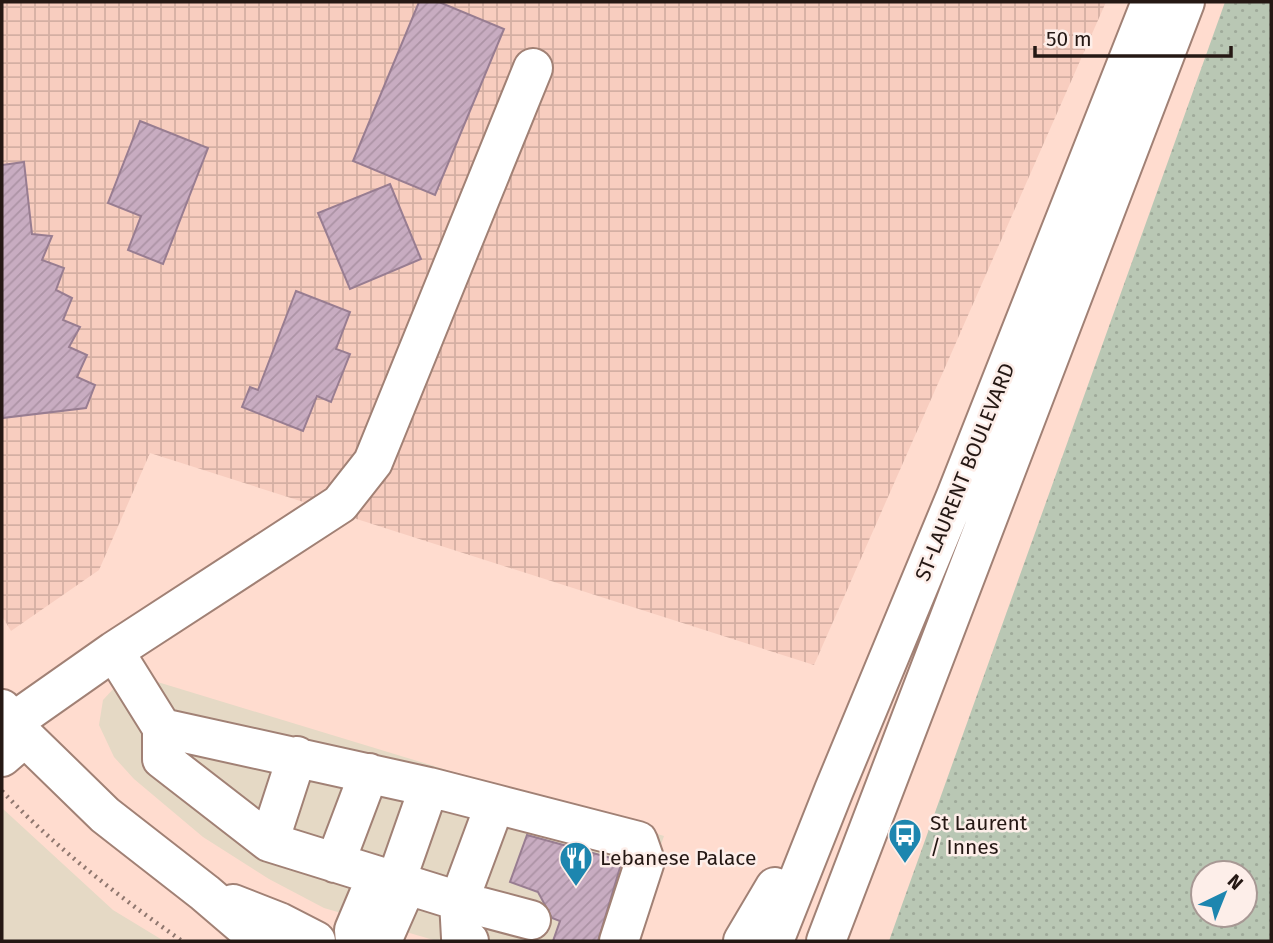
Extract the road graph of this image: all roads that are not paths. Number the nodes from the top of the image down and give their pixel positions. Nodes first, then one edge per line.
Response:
1 (1151, 2) edge
2 (1185, 2) edge
3 (533, 68) dead end
4 (114, 651) junction
5 (162, 727) junction
6 (10, 731) edge
7 (297, 756) junction
8 (369, 773) junction
9 (429, 787) junction
10 (834, 790) junction
11 (495, 804) junction
12 (269, 842) junction
13 (335, 863) junction
14 (396, 881) junction
15 (205, 893) junction
16 (459, 901) junction
17 (531, 920) dead end
18 (837, 923) edge
19 (261, 941) edge
20 (316, 941) edge
21 (355, 941) edge
22 (382, 941) edge
23 (469, 941) edge
24 (618, 941) edge
25 (743, 941) edge
26 (774, 941) edge
27 (826, 941) edge

1 - 10 main road, ST-LAURENT BOULEVARD
2 - 18 main road, ST-LAURENT BOULEVARD
3 - 4 main road
4 - 5 main road
4 - 6 main road
5 - 7 main road
5 - 12 main road
6 - 15 main road
7 - 8 main road
7 - 12 main road
8 - 9 main road
8 - 13 main road
9 - 11 main road
9 - 14 main road
10 - 25 main road
10 - 26 main road, ST-LAURENT BOULEVARD
11 - 16 main road
11 - 24 main road
12 - 13 main road
13 - 14 main road
14 - 16 main road
14 - 21 main road
14 - 22 main road
15 - 19 main road
15 - 20 main road
16 - 17 main road
16 - 23 main road
18 - 27 main road, ST-LAURENT BOULEVARD

